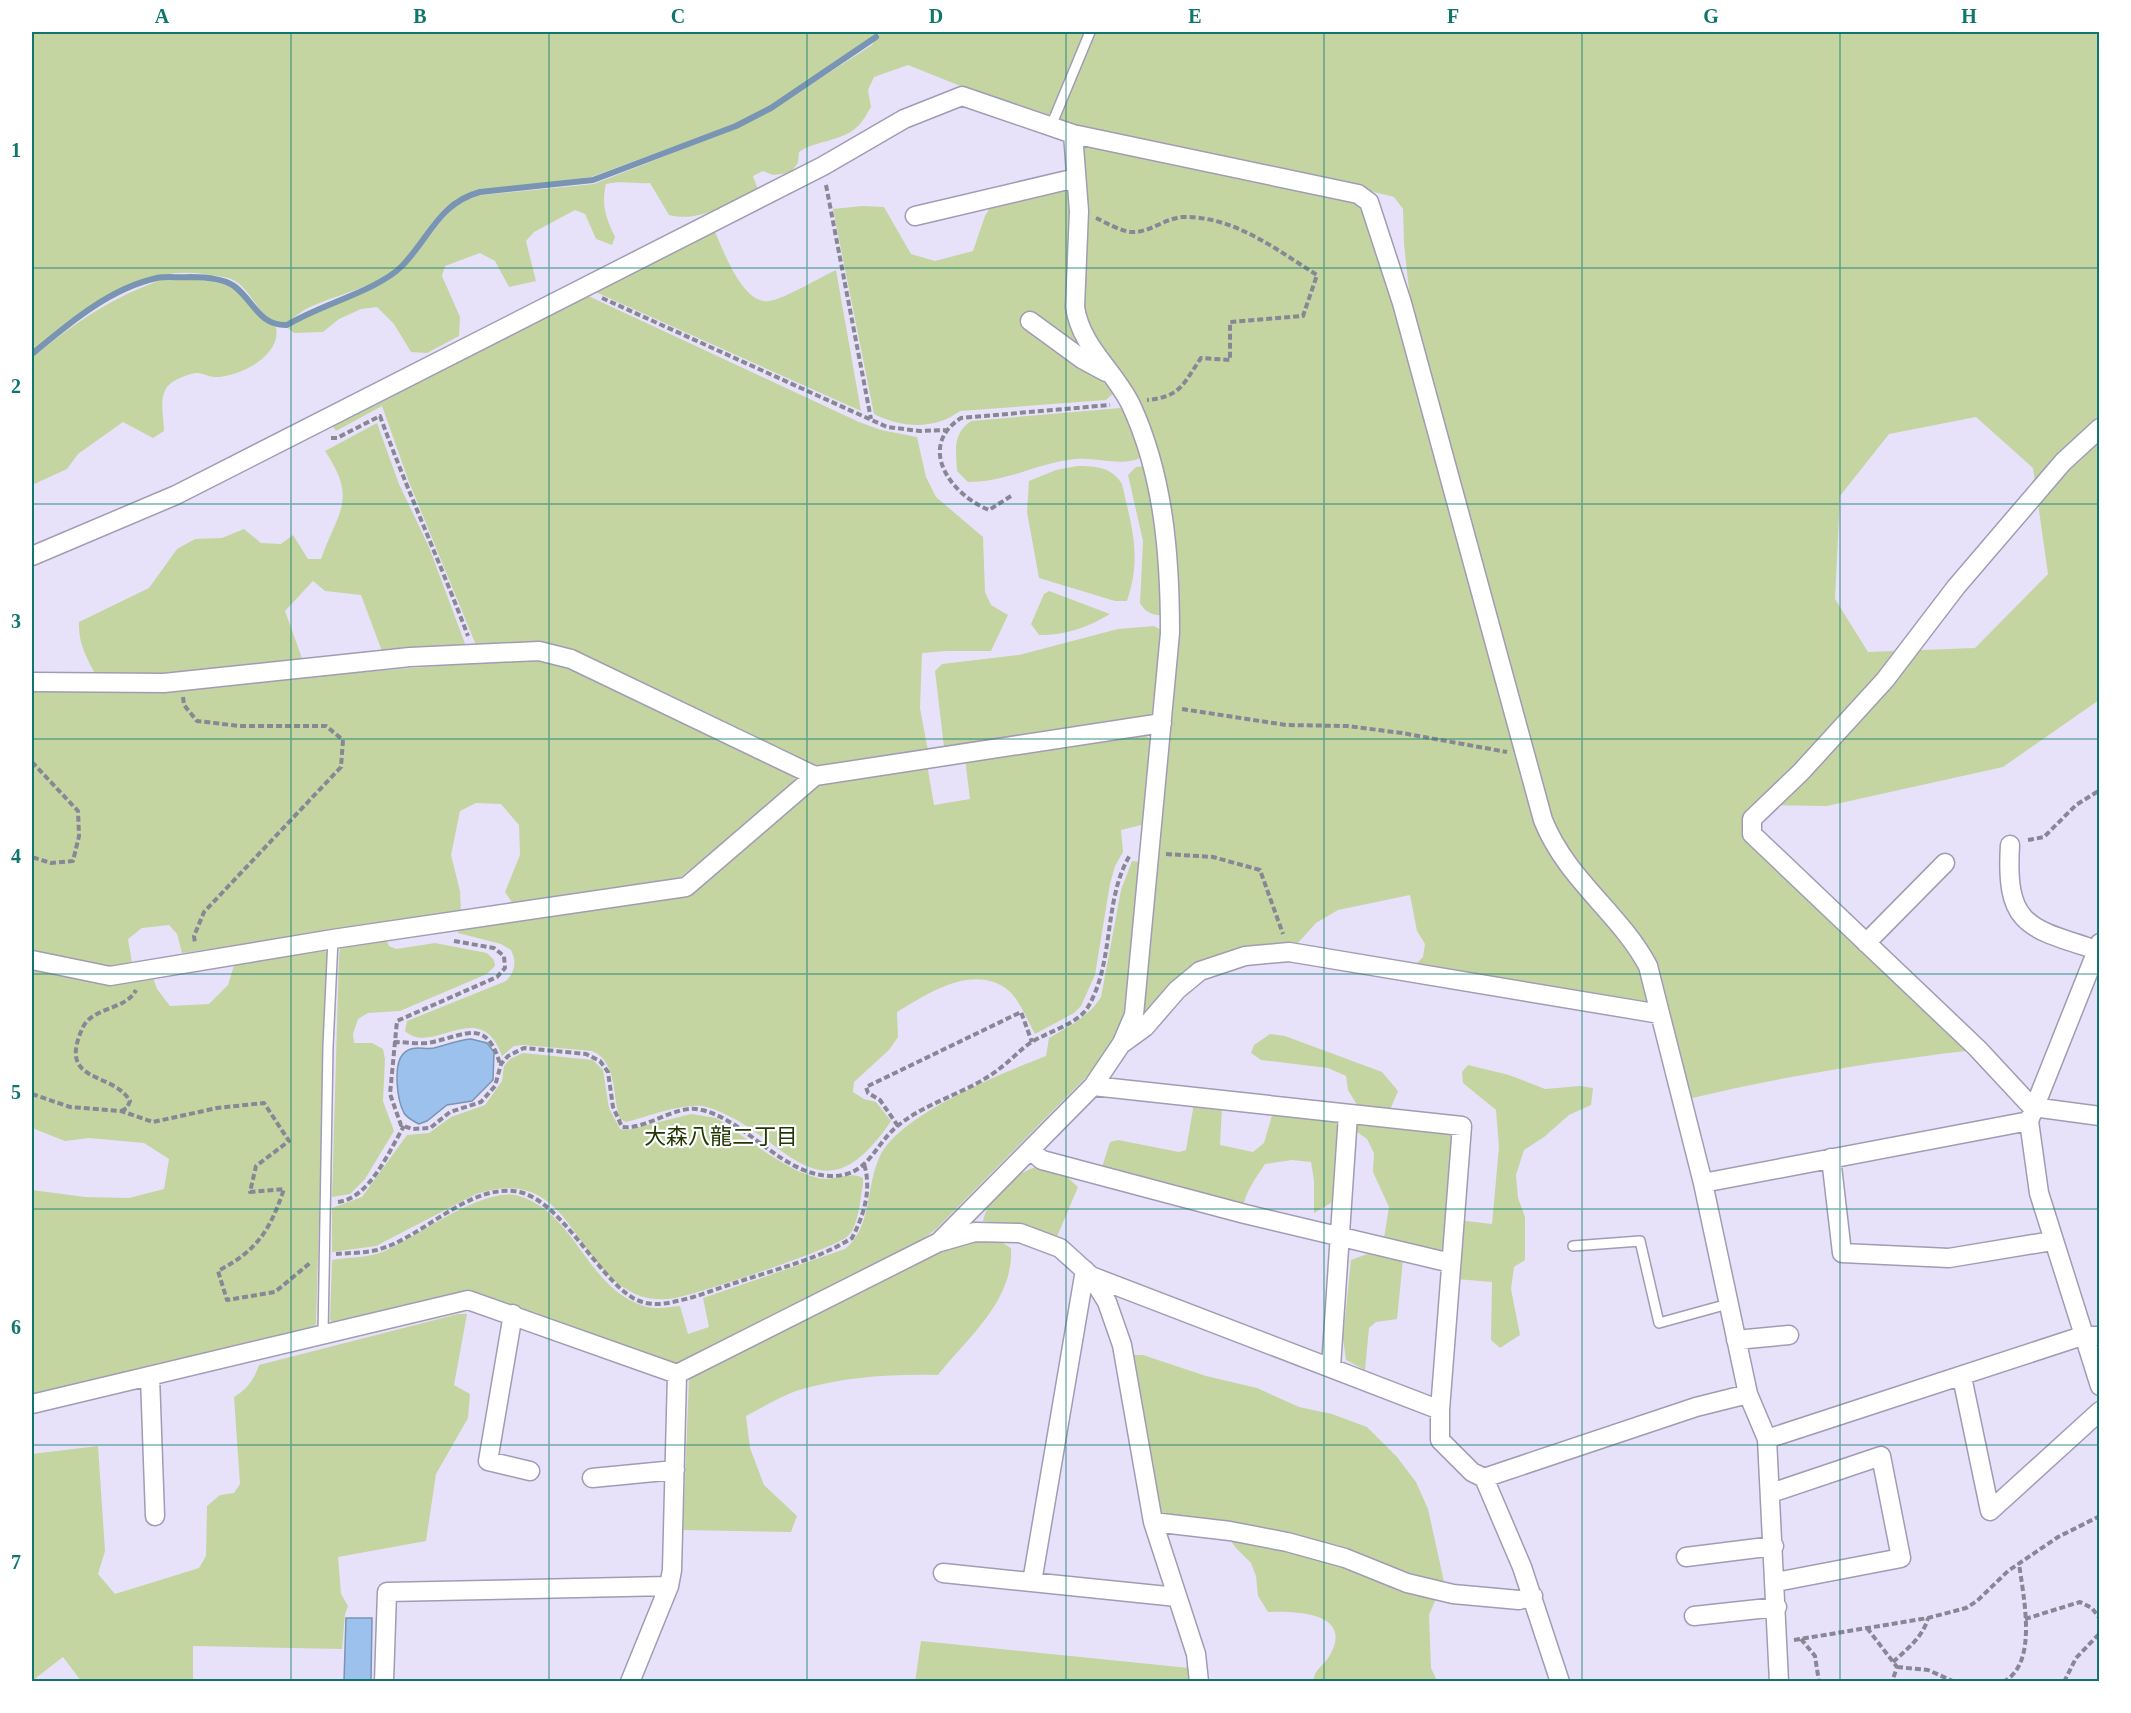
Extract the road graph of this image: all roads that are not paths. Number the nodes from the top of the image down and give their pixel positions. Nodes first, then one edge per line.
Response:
1 (1090, 32) edge
2 (1051, 126) junction
3 (1073, 134) junction
4 (1076, 178) junction
5 (915, 216) dead end
6 (1030, 321) dead end
7 (1109, 374) junction
8 (2100, 428) edge
9 (32, 556) edge
10 (32, 682) edge
11 (1162, 714) junction
12 (815, 776) junction
13 (2010, 845) road end
14 (1945, 863) dead end
15 (333, 939) junction
16 (1866, 943) junction
17 (2098, 946) edge
18 (32, 960) edge
19 (1660, 1014) junction
20 (1122, 1043) junction
21 (1094, 1086) junction
22 (2031, 1114) junction
23 (1348, 1115) junction
24 (2100, 1116) edge
25 (1030, 1150) junction
26 (1831, 1158) junction
27 (1703, 1183) junction
28 (1340, 1236) junction
29 (2052, 1241) junction
30 (939, 1242) junction
31 (1574, 1246) dead end
32 (1451, 1263) junction
33 (1088, 1273) junction
34 (1728, 1304) junction
35 (513, 1314) junction
36 (323, 1335) junction
37 (1789, 1335) dead end
38 (2091, 1336) edge
39 (1736, 1340) junction
40 (1331, 1367) junction
41 (677, 1374) junction
42 (150, 1377) junction
43 (1962, 1377) junction
44 (2100, 1386) edge
45 (1748, 1395) junction
46 (32, 1404) edge
47 (1440, 1410) junction
48 (2100, 1411) edge
49 (1767, 1439) junction
50 (675, 1470) junction
51 (530, 1472) dead end
52 (592, 1478) dead end
53 (1484, 1478) junction
54 (1771, 1493) junction
55 (155, 1516) dead end
56 (1153, 1522) junction
57 (1774, 1546) junction
58 (1686, 1557) dead end
59 (943, 1573) dead end
60 (1032, 1582) junction
61 (1776, 1582) junction
62 (669, 1586) junction
63 (1533, 1596) junction
64 (1178, 1597) junction
65 (1777, 1607) junction
66 (1694, 1616) dead end
67 (384, 1682) edge
68 (630, 1682) edge
69 (1199, 1682) edge
70 (1560, 1682) edge
71 (1779, 1682) edge

1 - 2 lane
2 - 3 street
2 - 9 street
3 - 4 street
3 - 19 street
4 - 5 street
4 - 7 street
6 - 7 street
7 - 11 street
8 - 16 street
10 - 12 street
11 - 12 street
11 - 20 street
12 - 15 street
13 - 17 street
14 - 16 street
15 - 18 street
15 - 36 lane
16 - 22 street
17 - 22 street
19 - 20 street
19 - 27 street
20 - 21 street
21 - 23 street
21 - 25 street
22 - 24 street
22 - 26 street
22 - 29 street
23 - 28 street
23 - 32 street
25 - 28 street
25 - 30 street
26 - 27 street
26 - 29 street
27 - 34 street
28 - 32 street
28 - 40 street
29 - 38 street
30 - 33 street
30 - 41 street
31 - 34 lane
32 - 47 street
33 - 40 street
33 - 56 street
33 - 60 street
34 - 39 street
35 - 36 street
35 - 41 street
35 - 51 street
36 - 42 street
37 - 39 street
38 - 43 street
38 - 44 street
39 - 45 street
40 - 47 street
41 - 50 street
42 - 46 street
42 - 55 street
43 - 48 street
43 - 49 street
45 - 49 street
45 - 53 street
47 - 53 street
49 - 54 street
50 - 52 street
50 - 62 street
53 - 63 street
54 - 57 street
54 - 61 street
56 - 63 street
56 - 64 street
57 - 58 street
57 - 61 street
59 - 60 street
60 - 64 street
61 - 65 street
62 - 67 street
62 - 68 street
63 - 70 street
64 - 69 street
65 - 66 street
65 - 71 street

